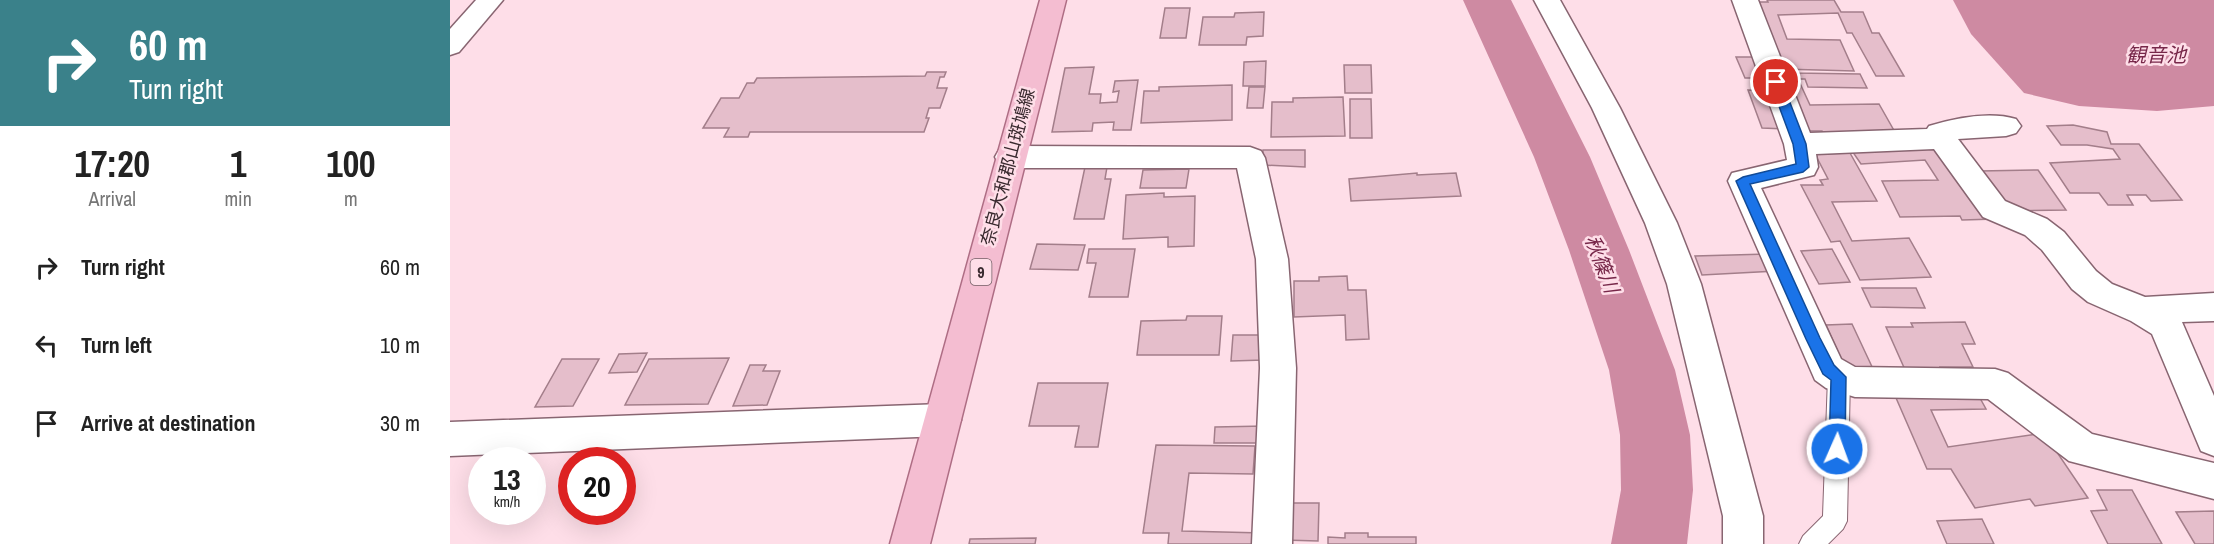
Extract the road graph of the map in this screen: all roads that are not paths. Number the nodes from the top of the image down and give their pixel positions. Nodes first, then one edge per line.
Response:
1 (490, 0) edge
2 (1053, 0) edge
3 (1547, 0) edge
4 (1745, 0) edge
5 (450, 46) edge
6 (2006, 126) dead end
7 (1941, 139) junction
8 (1799, 144) junction
9 (1010, 157) junction
10 (2214, 307) edge
11 (2143, 311) junction
12 (1839, 377) junction
13 (942, 420) junction
14 (450, 439) edge
15 (2214, 440) edge
16 (2214, 481) edge
17 (910, 544) edge
18 (1272, 544) edge
19 (1743, 544) edge
20 (1810, 544) edge

1 - 5 street
2 - 9 main road, 奈良大和郡山斑鳩線 / 9
3 - 19 street
4 - 8 street
6 - 7 street
7 - 8 street
7 - 11 street
8 - 12 street
9 - 13 main road, 奈良大和郡山斑鳩線 / 9
9 - 18 street
10 - 11 street
11 - 15 street
12 - 16 street
12 - 20 lane
13 - 14 street
13 - 17 main road, 奈良大和郡山斑鳩線 / 9

